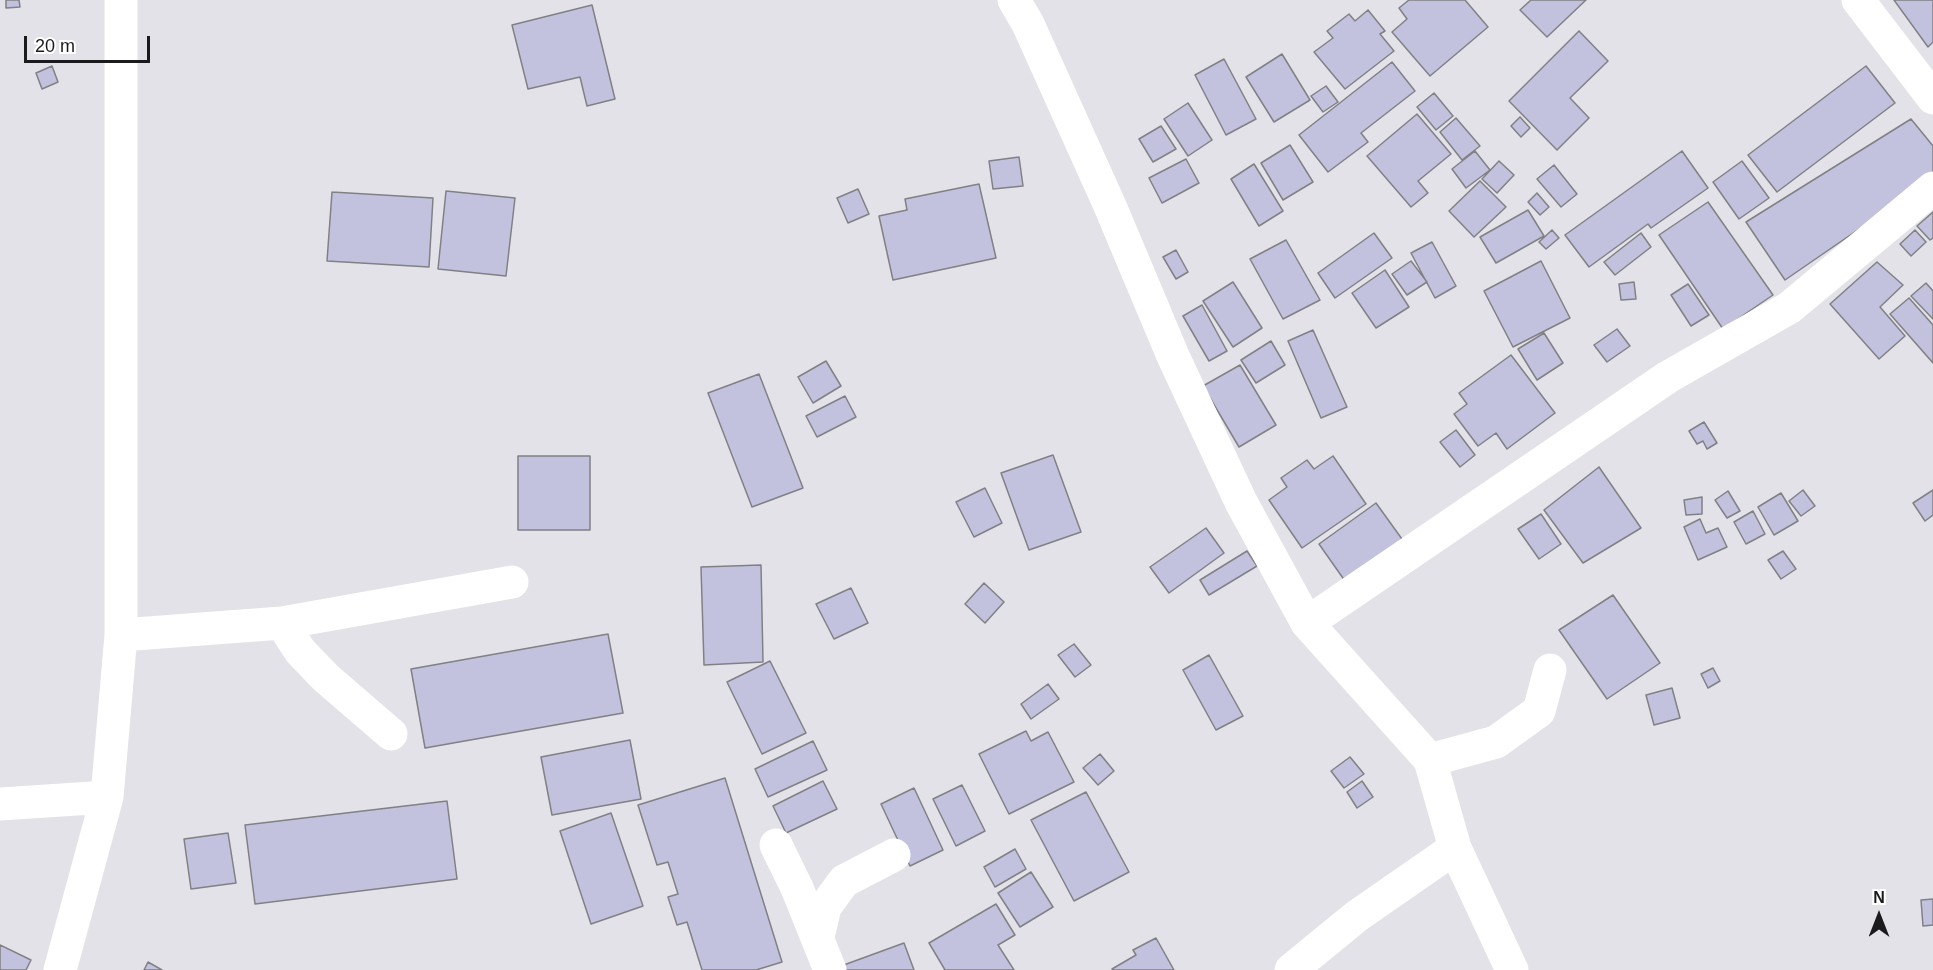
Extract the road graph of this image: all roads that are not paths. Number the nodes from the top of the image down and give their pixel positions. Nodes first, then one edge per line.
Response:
1 (121, 0) edge
2 (1014, 0) edge
3 (1858, 0) edge
4 (1933, 98) edge
5 (1933, 188) edge
6 (512, 582) dead end
7 (282, 623) junction
8 (1307, 623) junction
9 (121, 635) junction
10 (1550, 670) dead end
11 (391, 734) dead end
12 (1430, 760) junction
13 (107, 797) junction
14 (0, 804) edge
15 (776, 845) dead end
16 (1455, 848) junction
17 (894, 855) dead end
18 (818, 937) junction
19 (60, 970) edge
20 (830, 970) edge
21 (1292, 970) edge
22 (1512, 970) edge

1 - 9 street
2 - 8 street
3 - 4 street
5 - 8 street
6 - 7 street
7 - 9 street
7 - 11 street
8 - 12 street
9 - 13 street
10 - 12 street
12 - 16 street
13 - 14 street
13 - 19 street
15 - 18 street
16 - 21 street
16 - 22 street
17 - 18 street
18 - 20 street

